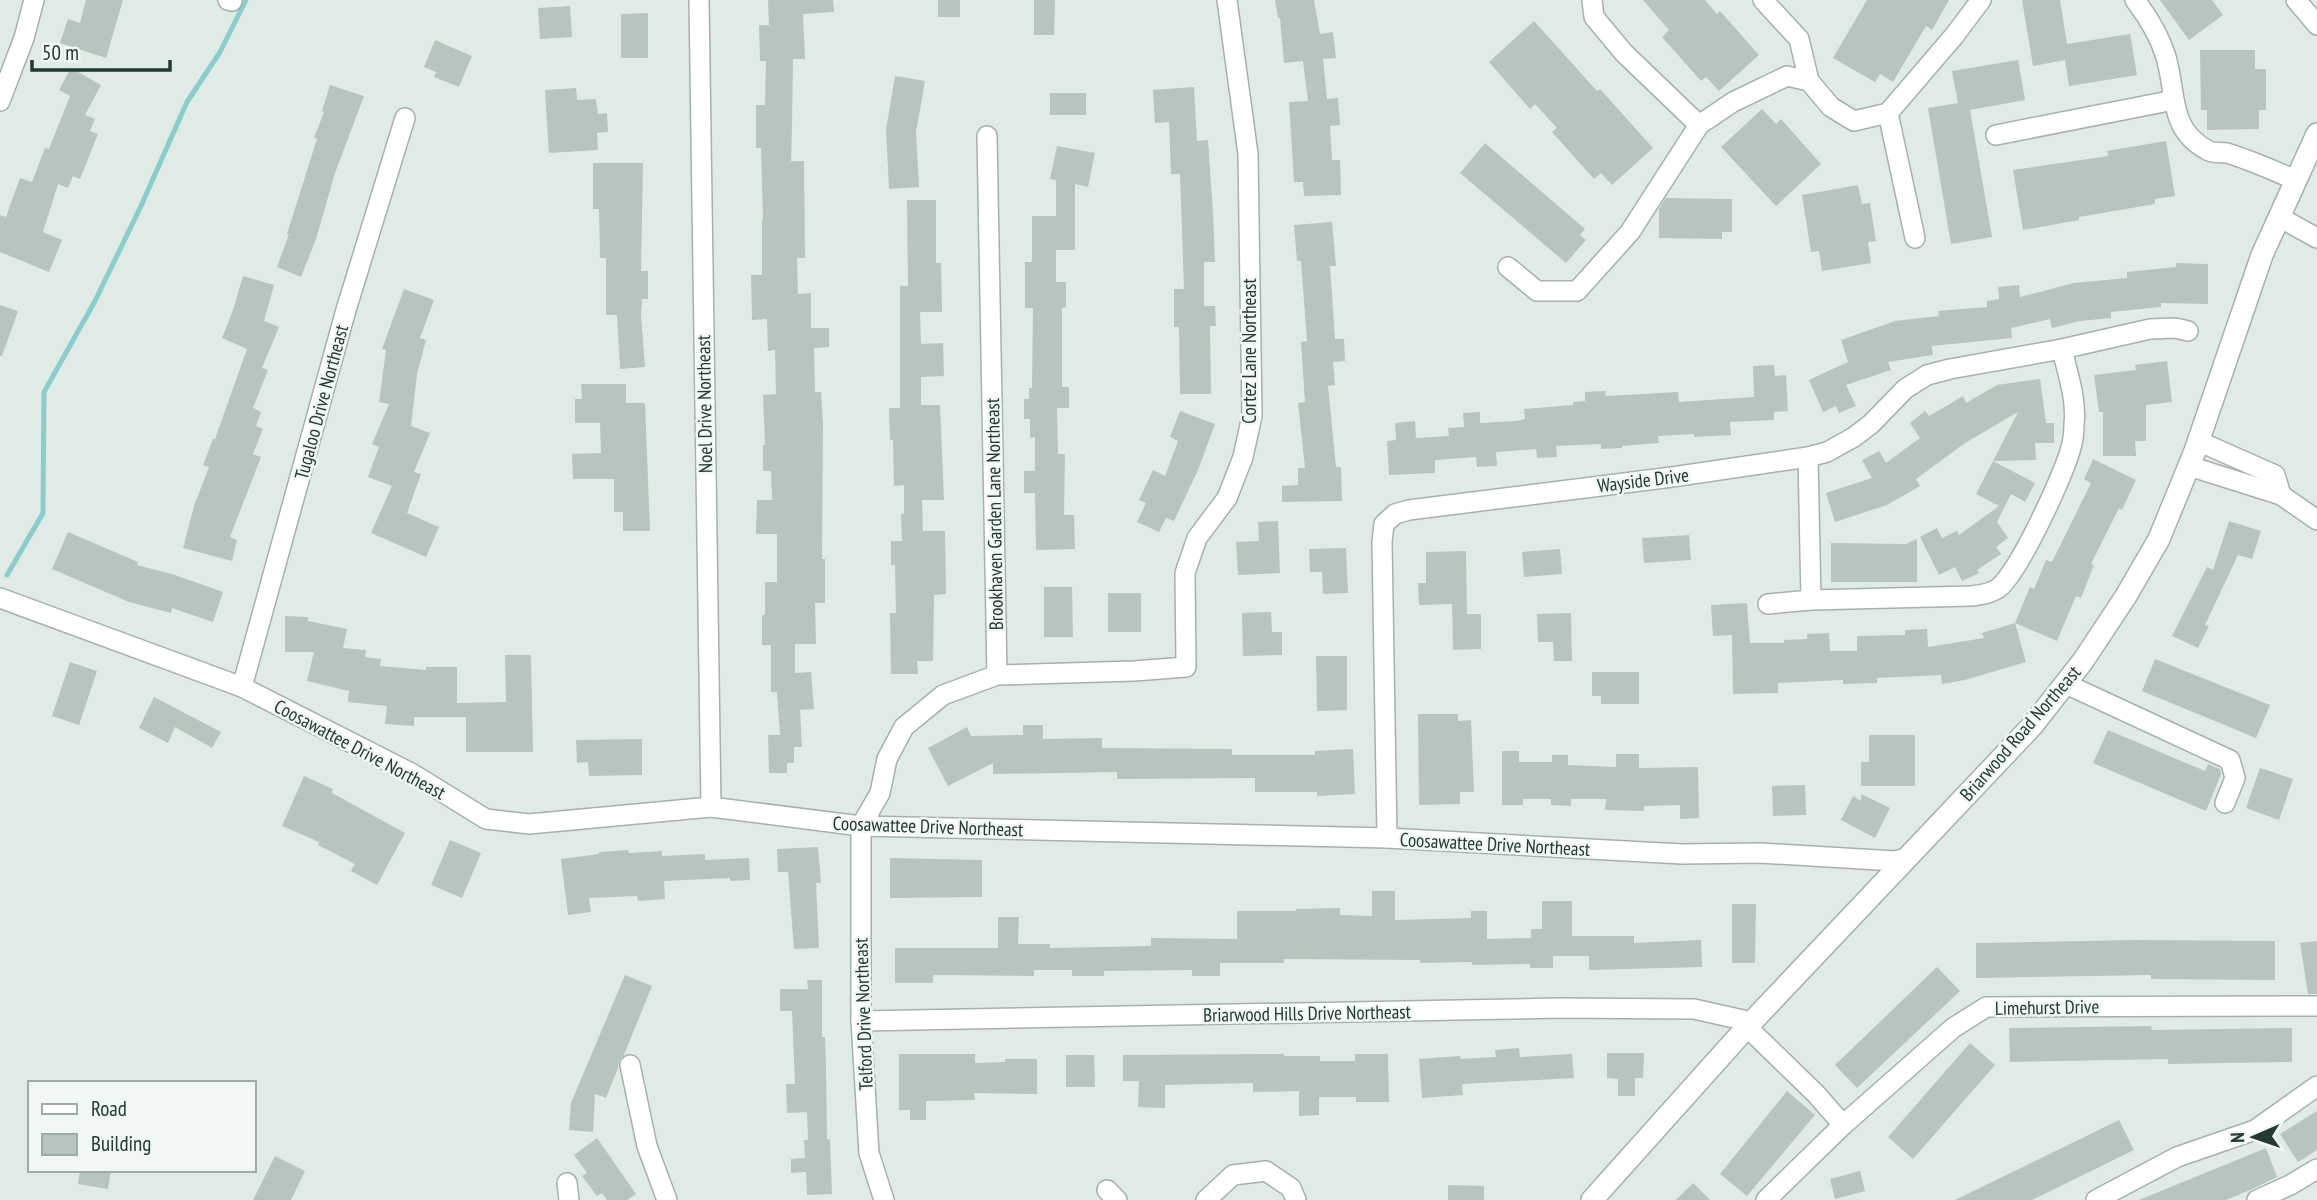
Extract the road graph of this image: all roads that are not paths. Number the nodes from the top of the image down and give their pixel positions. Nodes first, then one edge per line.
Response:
1 (34, 0) edge
2 (699, 0) edge
3 (1227, 0) edge
4 (1591, 0) edge
5 (1763, 0) edge
6 (1981, 0) edge
7 (2135, 0) edge
8 (2296, 0) edge
9 (2317, 25) edge
10 (1810, 81) junction
11 (2174, 100) junction
12 (0, 101) edge
13 (1888, 113) junction
14 (405, 118) dead end
15 (1699, 125) junction
16 (2317, 134) edge
17 (1996, 135) dead end
18 (987, 136) dead end
19 (2294, 185) junction
20 (2279, 217) junction
21 (1915, 238) dead end
22 (2317, 238) edge
23 (1508, 267) dead end
24 (2188, 331) dead end
25 (2062, 349) junction
26 (2198, 441) junction
27 (1808, 457) junction
28 (2189, 466) junction
29 (2281, 495) junction
30 (2317, 520) edge
31 (0, 598) edge
32 (1811, 600) junction
33 (1768, 604) dead end
34 (997, 676) junction
35 (2066, 684) junction
36 (242, 687) junction
37 (2225, 803) dead end
38 (711, 807) junction
39 (861, 826) junction
40 (1387, 838) junction
41 (1907, 858) junction
42 (2317, 1006) edge
43 (861, 1021) junction
44 (1747, 1027) junction
45 (630, 1065) dead end
46 (2317, 1086) edge
47 (1843, 1125) junction
48 (2317, 1169) edge
49 (667, 1200) edge
50 (884, 1200) edge
51 (1206, 1200) edge
52 (1296, 1200) edge
53 (1592, 1200) edge
54 (1766, 1200) edge
55 (2096, 1200) edge
56 (2257, 1200) edge

1 - 12 street
2 - 38 street, Noel Drive Northeast
3 - 34 street, Cortez Lane Northeast
4 - 15 street
5 - 10 street
6 - 13 street
7 - 11 street
8 - 9 street
10 - 13 street
10 - 15 street
11 - 17 street
11 - 19 street
13 - 21 street
14 - 36 street, Tugaloo Drive Northeast
15 - 23 street
16 - 19 street, Briarwood Road Northeast
18 - 34 street, Brookhaven Garden Lane Northeast
19 - 20 street, Briarwood Road Northeast
20 - 22 street
20 - 26 street, Briarwood Road Northeast
24 - 25 street, Wayside Drive
25 - 27 street, Wayside Drive
25 - 32 street
26 - 28 street, Briarwood Road Northeast
26 - 29 street
27 - 32 street
27 - 40 street, Wayside Drive
28 - 29 street
28 - 35 street, Briarwood Road Northeast
29 - 30 street
31 - 36 street, Coosawattee Drive Northeast
32 - 33 street
34 - 39 street
35 - 37 street
35 - 41 street, Briarwood Road Northeast
36 - 38 street, Coosawattee Drive Northeast
38 - 39 street, Coosawattee Drive Northeast
39 - 40 street, Coosawattee Drive Northeast
39 - 43 street, Telford Drive Northeast
40 - 41 street, Coosawattee Drive Northeast
41 - 44 street, Briarwood Road Northeast
42 - 47 street, Limehurst Drive
43 - 44 street, Briarwood Hills Drive Northeast
43 - 50 street, Telford Drive Northeast
44 - 47 street
44 - 53 street, Briarwood Road Northeast
45 - 49 street
46 - 55 street
47 - 54 street, Limehurst Drive
48 - 56 street
51 - 52 street

